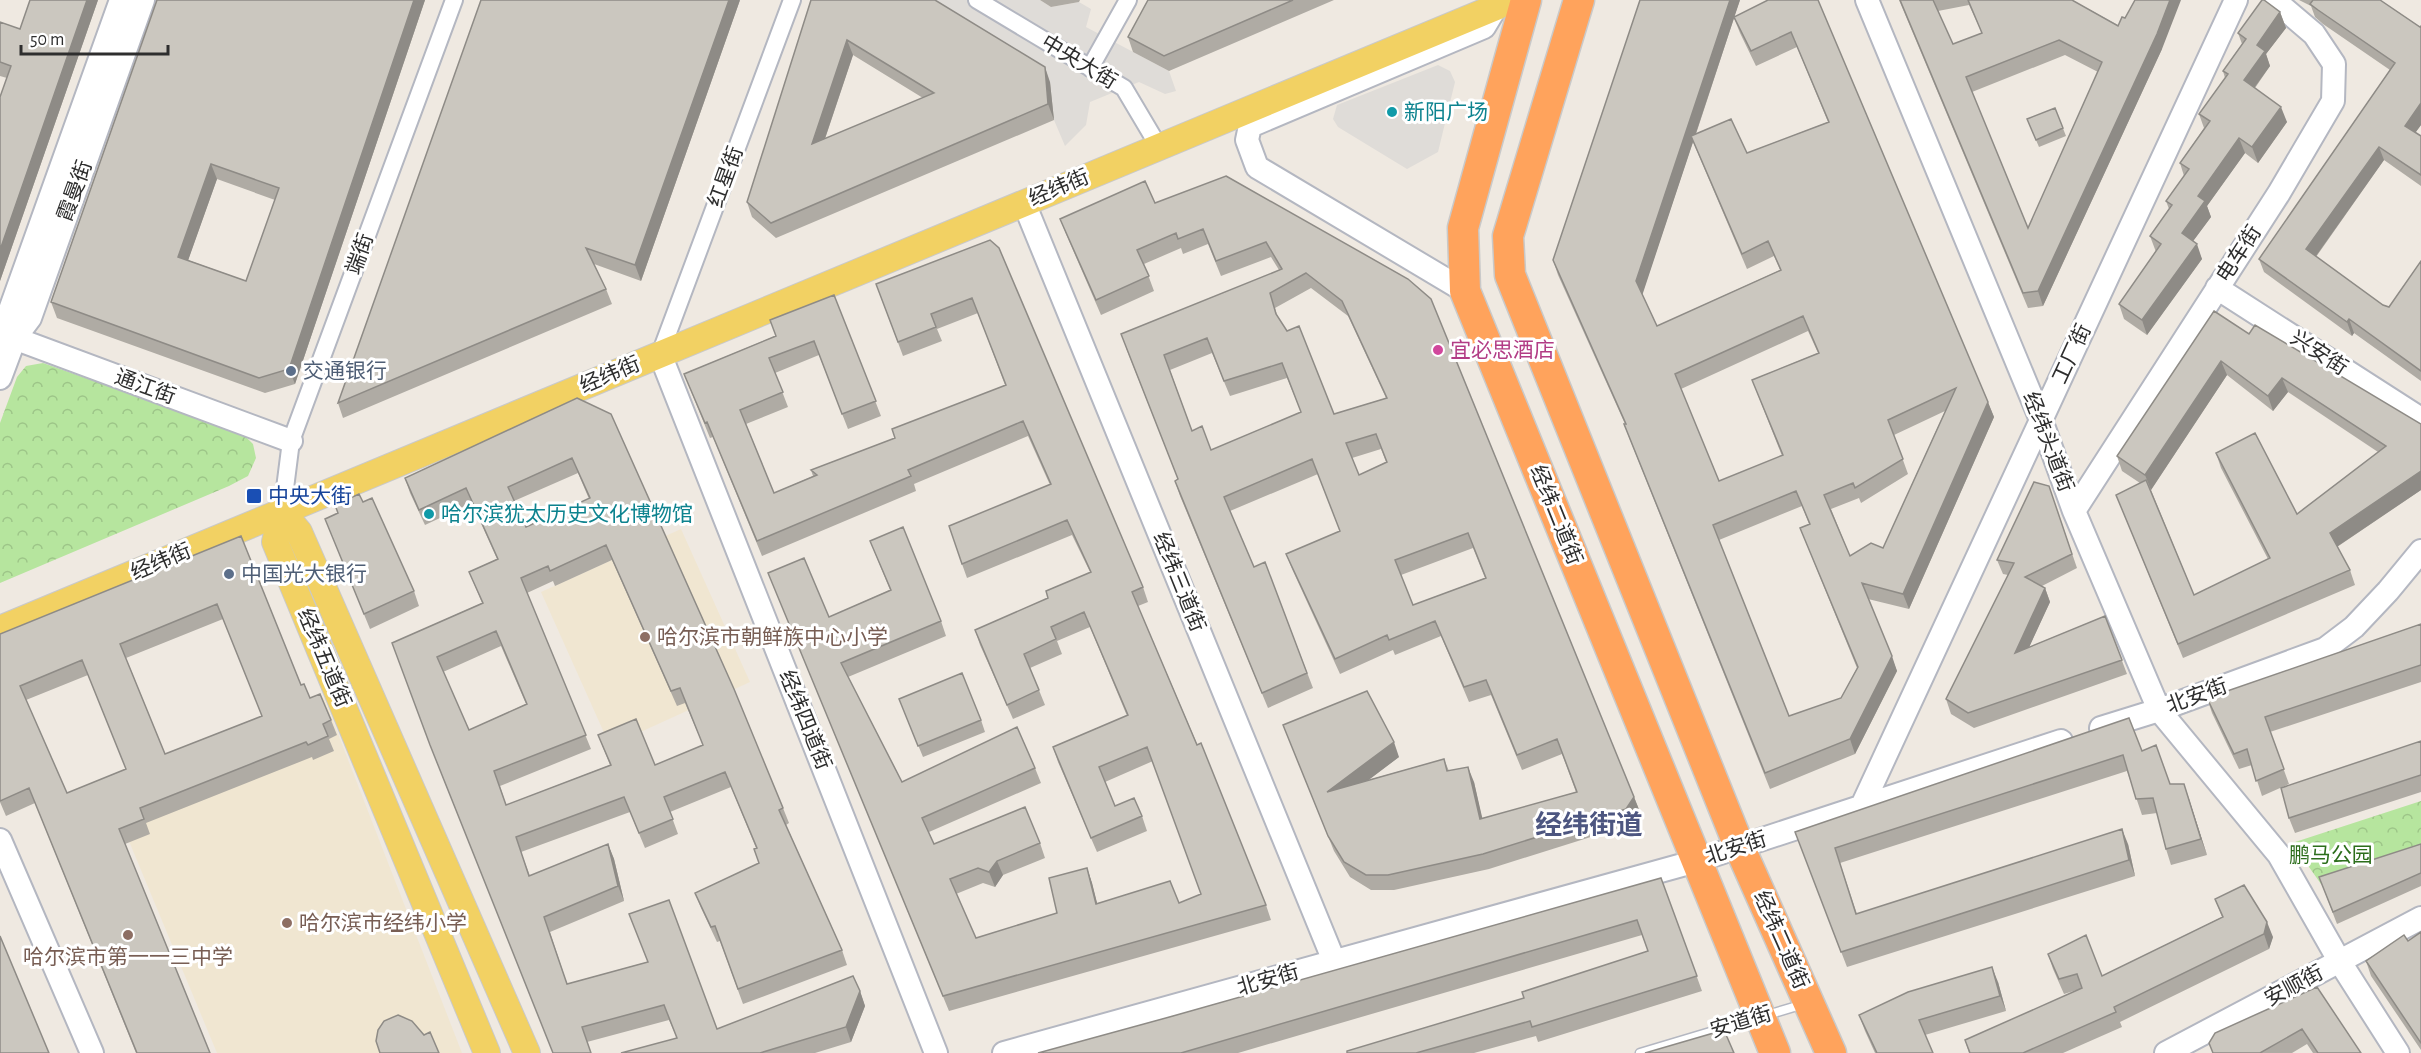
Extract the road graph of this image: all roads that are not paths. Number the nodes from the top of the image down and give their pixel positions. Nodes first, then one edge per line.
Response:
1 (121, 0) edge
2 (143, 0) edge
3 (454, 0) edge
4 (792, 0) edge
5 (977, 0) edge
6 (1128, 0) edge
7 (1526, 0) edge
8 (1579, 0) edge
9 (1867, 0) edge
10 (2236, 0) edge
11 (2274, 0) edge
12 (1502, 4) edge
13 (1090, 68) junction
14 (1159, 147) junction
15 (1024, 203) junction
16 (2217, 288) junction
17 (1466, 291) junction
18 (4, 335) edge
19 (660, 354) junction
20 (0, 378) edge
21 (2421, 419) edge
22 (2042, 420) junction
23 (291, 441) junction
24 (2074, 511) junction
25 (282, 512) junction
26 (2421, 551) edge
27 (0, 629) edge
28 (2159, 710) junction
29 (1862, 806) junction
30 (0, 840) edge
31 (1739, 846) junction
32 (1696, 861) junction
33 (2421, 918) edge
34 (1334, 961) junction
35 (2340, 962) junction
36 (1808, 1003) junction
37 (1760, 1016) junction
38 (2172, 1052) edge
39 (92, 1053) edge
40 (487, 1053) edge
41 (527, 1053) edge
42 (936, 1053) edge
43 (1004, 1053) edge
44 (1640, 1053) edge
45 (1775, 1053) edge
46 (1831, 1053) edge
47 (2398, 1053) edge

1 - 18 street, 霞曼街
2 - 18 street, 霞曼街
3 - 23 street, 端街
4 - 19 street, 红星街
5 - 13 street, 中央大街
6 - 13 street
7 - 17 highway, 经纬二道街
8 - 31 highway, 经纬二道街
9 - 22 street, 经纬头道街
10 - 22 street, 工厂街
11 - 16 street, 电车街
12 - 14 main road, 经纬街
12 - 17 street
13 - 14 street, 中央大街
14 - 15 main road, 经纬街
15 - 19 main road, 经纬街
15 - 34 street, 经纬三道街
16 - 21 street, 兴安街
16 - 24 street, 电车街
17 - 32 highway, 经纬二道街
18 - 20 street, 霞曼街
18 - 23 street, 通江街
19 - 25 main road, 经纬街
19 - 42 street, 经纬四道街
22 - 24 street, 经纬头道街
22 - 29 street, 工厂街
23 - 25 street, 端街
24 - 28 street, 经纬头道街
25 - 27 main road, 经纬街
25 - 40 main road, 经纬五道街
25 - 41 main road, 经纬五道街
26 - 28 street, 北安街
28 - 29 street, 北安街
28 - 35 street, 经纬头道街
29 - 31 street, 北安街
30 - 39 street
31 - 32 street, 北安街
31 - 36 highway, 经纬二道街
32 - 34 street, 北安街
32 - 37 highway, 经纬二道街
33 - 35 street, 安顺街
34 - 43 street, 北安街
35 - 38 street, 安顺街
35 - 47 street, 经纬头道街
36 - 37 lane, 安道街
36 - 46 highway, 经纬二道街
37 - 44 lane, 安道街
37 - 45 highway, 经纬二道街

